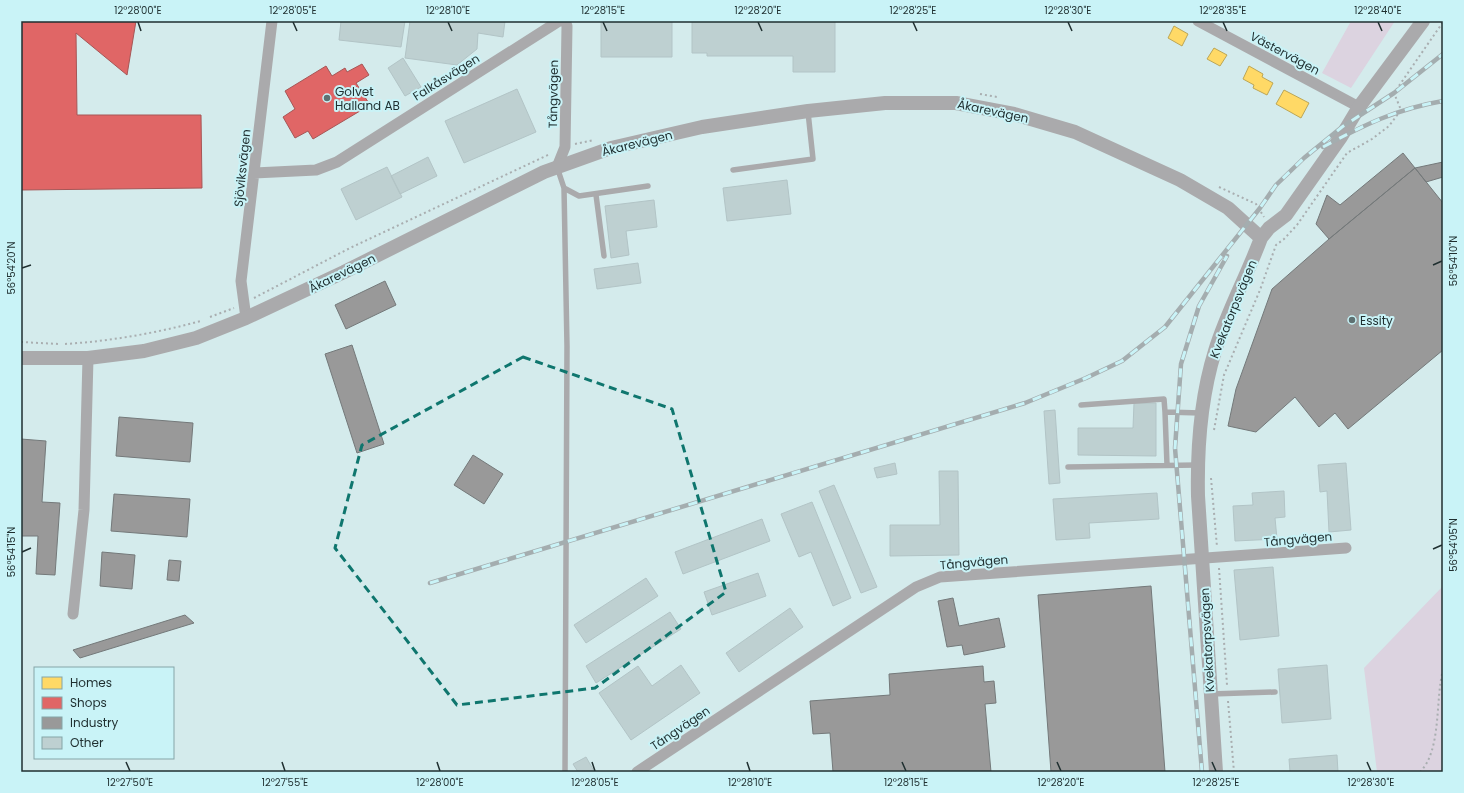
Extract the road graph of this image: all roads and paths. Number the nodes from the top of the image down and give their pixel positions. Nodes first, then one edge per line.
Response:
1 (272, 21) edge
2 (559, 21) edge
3 (565, 21) edge
4 (1198, 21) edge
5 (1423, 21) edge
6 (1443, 22) edge
7 (972, 93) dead end
8 (1003, 99) dead end
9 (1359, 107) junction
10 (808, 111) junction
11 (600, 138) dead end
12 (565, 147) junction
13 (557, 167) junction
14 (733, 170) dead end
15 (254, 173) junction
16 (1213, 184) dead end
17 (648, 186) dead end
18 (564, 188) junction
19 (596, 195) junction
20 (1265, 233) junction
21 (1276, 245) junction
22 (604, 256) dead end
23 (243, 304) junction
24 (246, 318) junction
25 (21, 342) edge
26 (21, 358) edge
27 (88, 358) junction
28 (1081, 405) dead end
29 (1165, 412) junction
30 (1201, 413) junction
31 (1213, 432) dead end
32 (1166, 465) junction
33 (1198, 465) junction
34 (1068, 467) dead end
35 (1211, 473) dead end
36 (1346, 548) dead end
37 (1218, 558) junction
38 (1202, 559) junction
39 (73, 614) dead end
40 (1443, 670) edge
41 (1275, 692) dead end
42 (1210, 694) junction
43 (1227, 694) junction
44 (565, 772) edge
45 (638, 772) edge
46 (1216, 772) edge
47 (1234, 772) edge
48 (1420, 772) edge

1 - 15 street, Sjöviksvägen
2 - 15 street, Falkåsvägen
3 - 12 street, Tångvägen
4 - 9 street, Västervägen
5 - 9 street
6 - 21 path
7 - 8 path
9 - 20 street
10 - 13 street, Åkarevägen
10 - 14 lane
10 - 20 street, Åkarevägen
11 - 12 path
12 - 13 street, Tångvägen
12 - 23 path
13 - 18 lane
13 - 24 street, Åkarevägen
15 - 23 street, Sjöviksvägen
16 - 20 path
17 - 19 lane
18 - 19 lane
18 - 44 lane
19 - 22 lane
20 - 21 path
20 - 30 street, Kvekatorpsvägen
21 - 31 path
23 - 24 street, Sjöviksvägen
23 - 25 path
24 - 27 street, Åkarevägen
26 - 27 street, Åkarevägen
27 - 39 street
28 - 29 lane
29 - 30 lane
29 - 32 lane
30 - 33 street, Kvekatorpsvägen
32 - 33 lane
32 - 34 lane
33 - 38 street, Kvekatorpsvägen
35 - 37 path
36 - 37 street, Tångvägen
37 - 38 street, Tångvägen
37 - 43 path
38 - 42 street, Kvekatorpsvägen
38 - 45 street, Tångvägen
40 - 48 path
41 - 43 lane
42 - 43 lane
42 - 46 street, Kvekatorpsvägen
43 - 47 path

